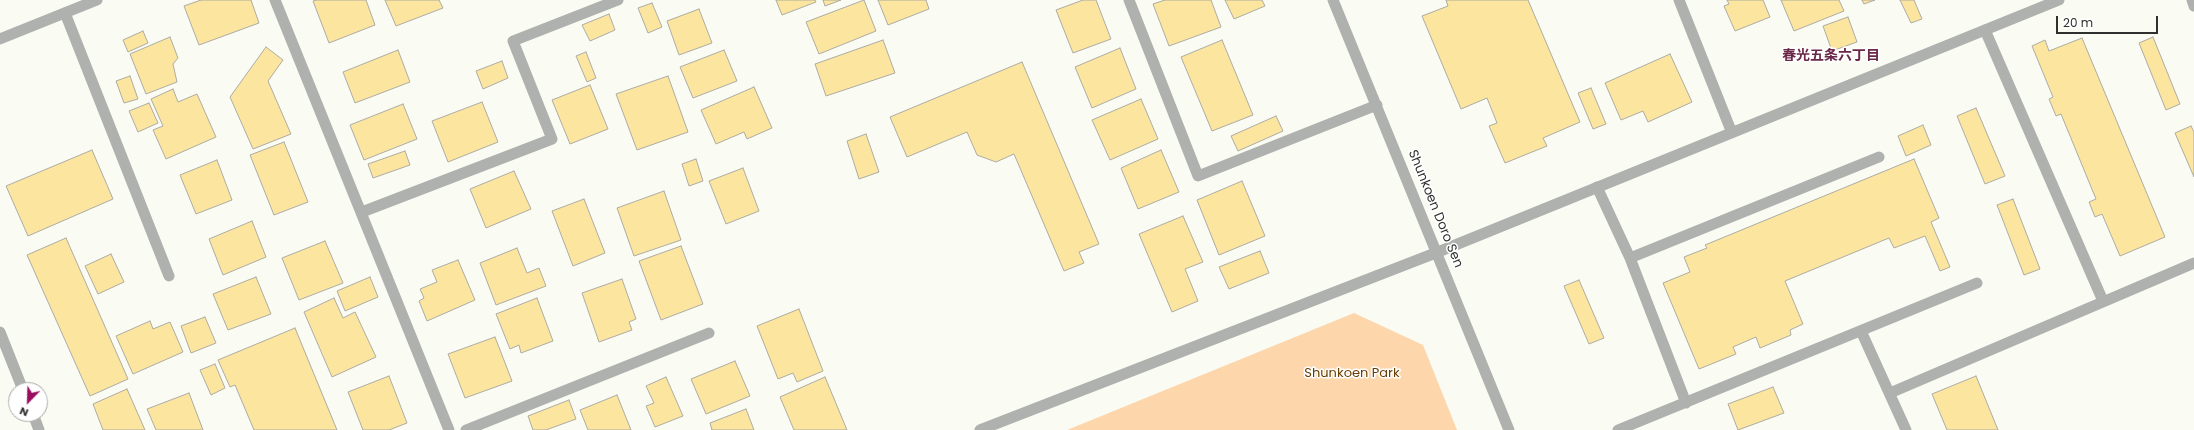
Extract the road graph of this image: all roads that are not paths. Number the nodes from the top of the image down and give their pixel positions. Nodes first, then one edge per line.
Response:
1 (97, 0) edge
2 (275, 0) edge
3 (618, 0) edge
4 (1129, 0) edge
5 (1333, 0) edge
6 (1679, 0) edge
7 (2059, 0) edge
8 (2192, 0) edge
9 (2194, 6) edge
10 (65, 13) junction
11 (1985, 30) junction
12 (0, 40) edge
13 (1377, 105) junction
14 (1732, 133) junction
15 (1879, 157) dead end
16 (1597, 187) junction
17 (362, 212) junction
18 (1438, 252) junction
19 (1630, 258) junction
20 (2194, 264) edge
21 (169, 276) dead end
22 (1977, 283) dead end
23 (2103, 301) junction
24 (1862, 331) junction
25 (0, 332) edge
26 (709, 333) dead end
27 (20, 382) edge
28 (1890, 393) junction
29 (1686, 403) junction
30 (1634, 427) edge
31 (449, 430) edge
32 (466, 430) edge
33 (980, 430) edge
34 (1509, 430) edge
35 (1618, 430) edge
36 (1906, 430) edge

1 - 10 street
2 - 17 street
3 - 17 street
4 - 13 street
5 - 13 street, Shunkoen Doro Sen
6 - 14 street
7 - 11 street
8 - 9 street
10 - 12 street
10 - 21 street
11 - 14 street
11 - 23 street
13 - 18 street, Shunkoen Doro Sen
14 - 16 street
15 - 19 street
16 - 18 street
16 - 19 street
17 - 31 street
18 - 33 street
18 - 34 street, Shunkoen Doro Sen
19 - 29 street
20 - 23 street
22 - 24 street
23 - 28 street
24 - 28 street
24 - 29 street
25 - 27 street
26 - 32 street
28 - 36 street
29 - 30 street
30 - 35 street

